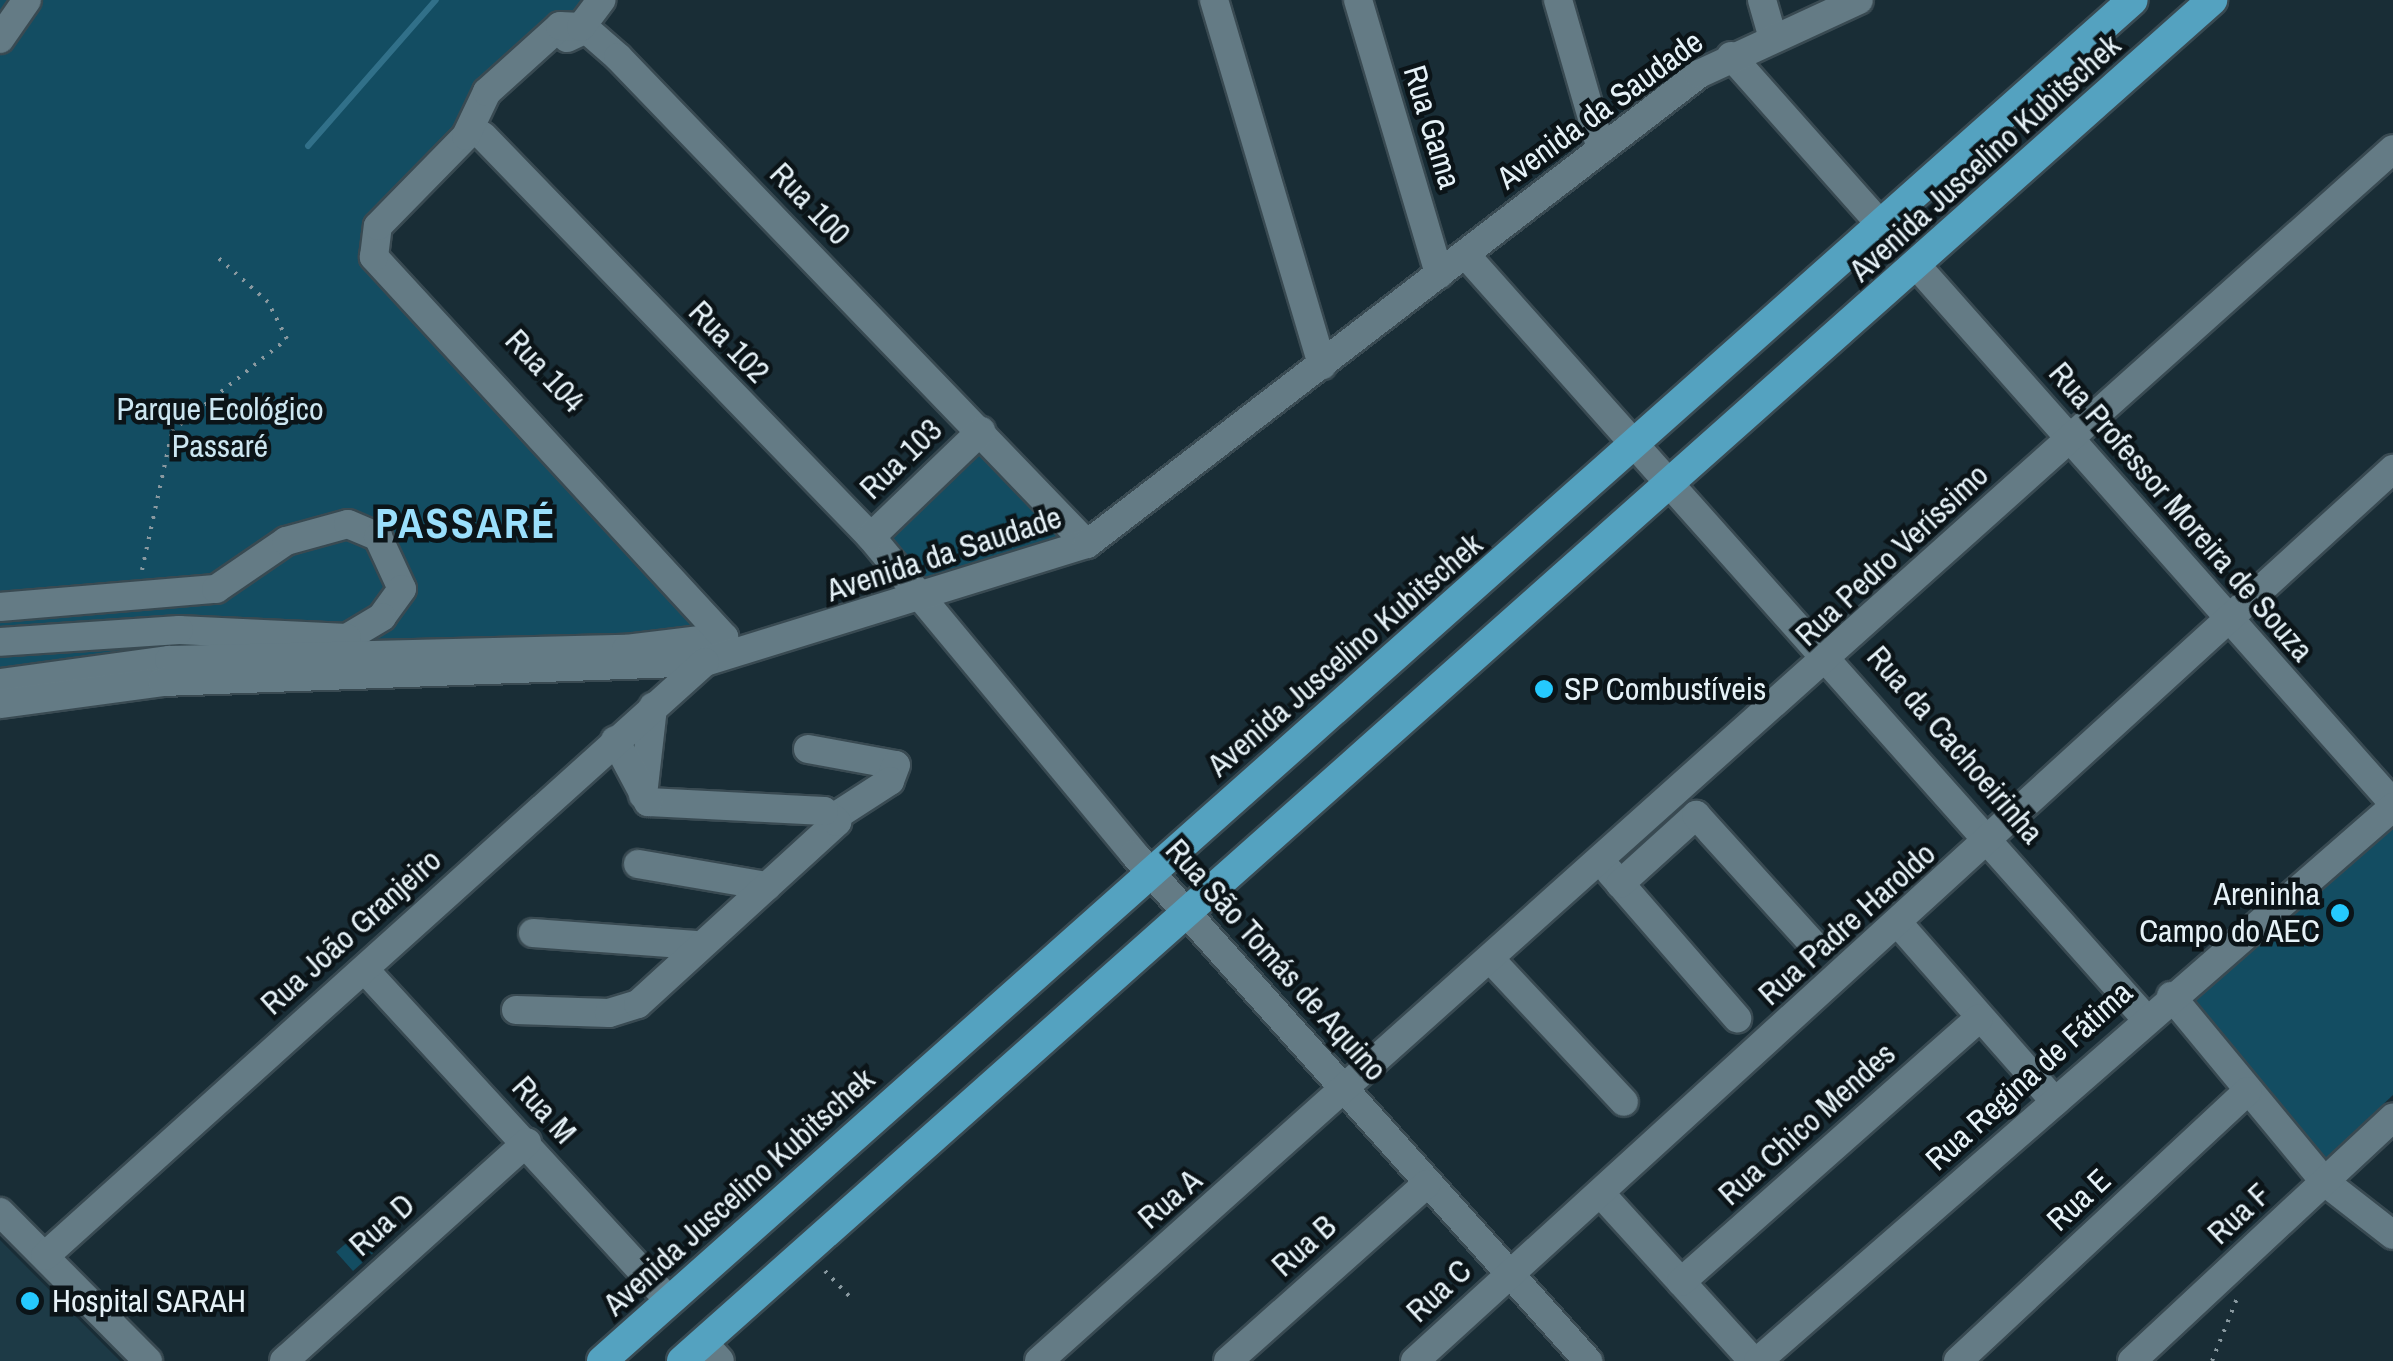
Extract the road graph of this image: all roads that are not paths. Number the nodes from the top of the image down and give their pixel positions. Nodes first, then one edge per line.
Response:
1 (27, 0) edge
2 (602, 0) edge
3 (1214, 0) edge
4 (1358, 0) edge
5 (1558, 0) edge
6 (1762, 0) edge
7 (1859, 0) edge
8 (2133, 0) edge
9 (2212, 0) edge
10 (581, 27) junction
11 (1773, 38) junction
12 (0, 39) edge
13 (1731, 56) junction
14 (483, 136) junction
15 (1601, 149) junction
16 (2393, 149) edge
17 (1882, 227) junction
18 (1464, 254) junction
19 (1917, 266) junction
20 (1439, 274) junction
21 (1322, 365) junction
22 (981, 431) junction
23 (2072, 438) junction
24 (1635, 448) junction
25 (2393, 470) edge
26 (1668, 488) junction
27 (870, 538) junction
28 (1087, 544) junction
29 (918, 602) junction
30 (0, 607) edge
31 (2225, 620) junction
32 (0, 641) edge
33 (760, 649) junction
34 (1832, 659) junction
35 (705, 662) junction
36 (0, 683) edge
37 (0, 704) edge
38 (653, 707) junction
39 (615, 740) junction
40 (808, 749) dead end
41 (643, 795) junction
42 (2393, 805) edge
43 (836, 816) junction
44 (1992, 840) junction
45 (638, 864) dead end
46 (1150, 872) junction
47 (1612, 874) junction
48 (767, 886) junction
49 (1185, 910) junction
50 (1898, 923) junction
51 (533, 933) dead end
52 (1813, 944) dead end
53 (696, 945) junction
54 (1494, 963) junction
55 (365, 970) junction
56 (2171, 996) junction
57 (516, 1010) dead end
58 (1737, 1018) dead end
59 (1979, 1018) junction
60 (2146, 1019) junction
61 (1347, 1090) junction
62 (2248, 1091) junction
63 (1624, 1102) dead end
64 (2055, 1102) junction
65 (2393, 1118) edge
66 (528, 1142) junction
67 (2326, 1182) junction
68 (1427, 1184) junction
69 (1602, 1194) junction
70 (0, 1212) edge
71 (2393, 1235) edge
72 (45, 1256) junction
73 (1510, 1273) junction
74 (1681, 1282) junction
75 (669, 1301) junction
76 (702, 1355) edge
77 (148, 1361) edge
78 (284, 1361) edge
79 (602, 1361) edge
80 (1038, 1361) edge
81 (1228, 1361) edge
82 (1415, 1361) edge
83 (1588, 1361) edge
84 (1756, 1361) edge
85 (1958, 1361) edge
86 (2132, 1361) edge

1 - 12 street
2 - 10 street
3 - 21 street
4 - 20 street, Rua Gama
5 - 15 street
6 - 11 street
7 - 11 street, Avenida da Saudade
8 - 17 main road, Avenida Juscelino Kubitschek
9 - 19 main road, Avenida Juscelino Kubitschek
10 - 14 street
10 - 22 street, Rua 100
10 - 36 street
11 - 13 street, Avenida da Saudade
13 - 15 street, Avenida da Saudade
13 - 17 street
14 - 27 street, Rua 102
14 - 33 street, Rua 104
15 - 18 street, Avenida da Saudade
16 - 23 street, Rua Pedro Veríssimo
17 - 24 main road, Avenida Juscelino Kubitschek
18 - 20 street, Avenida da Saudade
18 - 24 street, Rua da Cachoeirinha
19 - 23 street, Rua Professor Moreira de Souza
19 - 26 main road, Avenida Juscelino Kubitschek
20 - 21 street, Avenida da Saudade
21 - 28 street, Avenida da Saudade
22 - 27 street, Rua 103
22 - 28 street, Rua 100
23 - 31 street, Rua Professor Moreira de Souza
23 - 34 street, Rua Pedro Veríssimo
24 - 26 street, Rua da Cachoeirinha
24 - 46 main road, Avenida Juscelino Kubitschek
25 - 31 street, Rua Padre Haroldo
26 - 34 street, Rua da Cachoeirinha
26 - 49 main road, Avenida Juscelino Kubitschek
27 - 29 street, Rua 102
28 - 29 street, Avenida da Saudade
29 - 33 street, Avenida da Saudade
29 - 46 street, Rua São Tomás de Aquino
30 - 32 street
31 - 42 street, Rua Professor Moreira de Souza
31 - 44 street, Rua Padre Haroldo
33 - 35 street, Avenida da Saudade
34 - 44 street, Rua da Cachoeirinha
34 - 47 street, Rua Pedro Veríssimo
35 - 37 street, Avenida da Saudade
35 - 38 street, Rua João Granjeiro
38 - 39 street, Rua João Granjeiro
38 - 41 street
39 - 41 street
39 - 55 street, Rua João Granjeiro
40 - 43 street
41 - 43 street
42 - 56 street, Rua Regina de Fátima
43 - 48 street
44 - 50 street, Rua Padre Haroldo
44 - 60 street, Rua da Cachoeirinha
45 - 48 street
46 - 49 street, Rua São Tomás de Aquino
46 - 75 main road, Avenida Juscelino Kubitschek
47 - 52 street
47 - 54 street, Rua Pedro Veríssimo
47 - 58 street
48 - 53 street
49 - 61 street, Rua São Tomás de Aquino
49 - 76 main road, Avenida Juscelino Kubitschek
50 - 59 street
50 - 69 street, Rua Padre Haroldo
51 - 53 street
53 - 57 street
54 - 61 street, Rua Pedro Veríssimo
54 - 63 street
55 - 66 street, Rua M
55 - 72 street, Rua João Granjeiro
56 - 60 street, Rua Regina de Fátima
56 - 62 street
59 - 64 street
59 - 74 street, Rua Chico Mendes
60 - 64 street, Rua Regina de Fátima
61 - 68 street, Rua São Tomás de Aquino
61 - 80 street, Rua A
62 - 67 street
62 - 85 street, Rua E
64 - 84 street, Rua Regina de Fátima
65 - 67 street, Rua F
66 - 75 street, Rua M
66 - 78 street, Rua D
67 - 71 street
67 - 86 street, Rua F
68 - 73 street, Rua São Tomás de Aquino
68 - 81 street, Rua B
69 - 73 street, Rua Padre Haroldo
69 - 74 street
70 - 72 street
72 - 77 street
73 - 82 street, Rua C
73 - 83 street, Rua São Tomás de Aquino
74 - 84 street
75 - 79 main road, Avenida Juscelino Kubitschek

